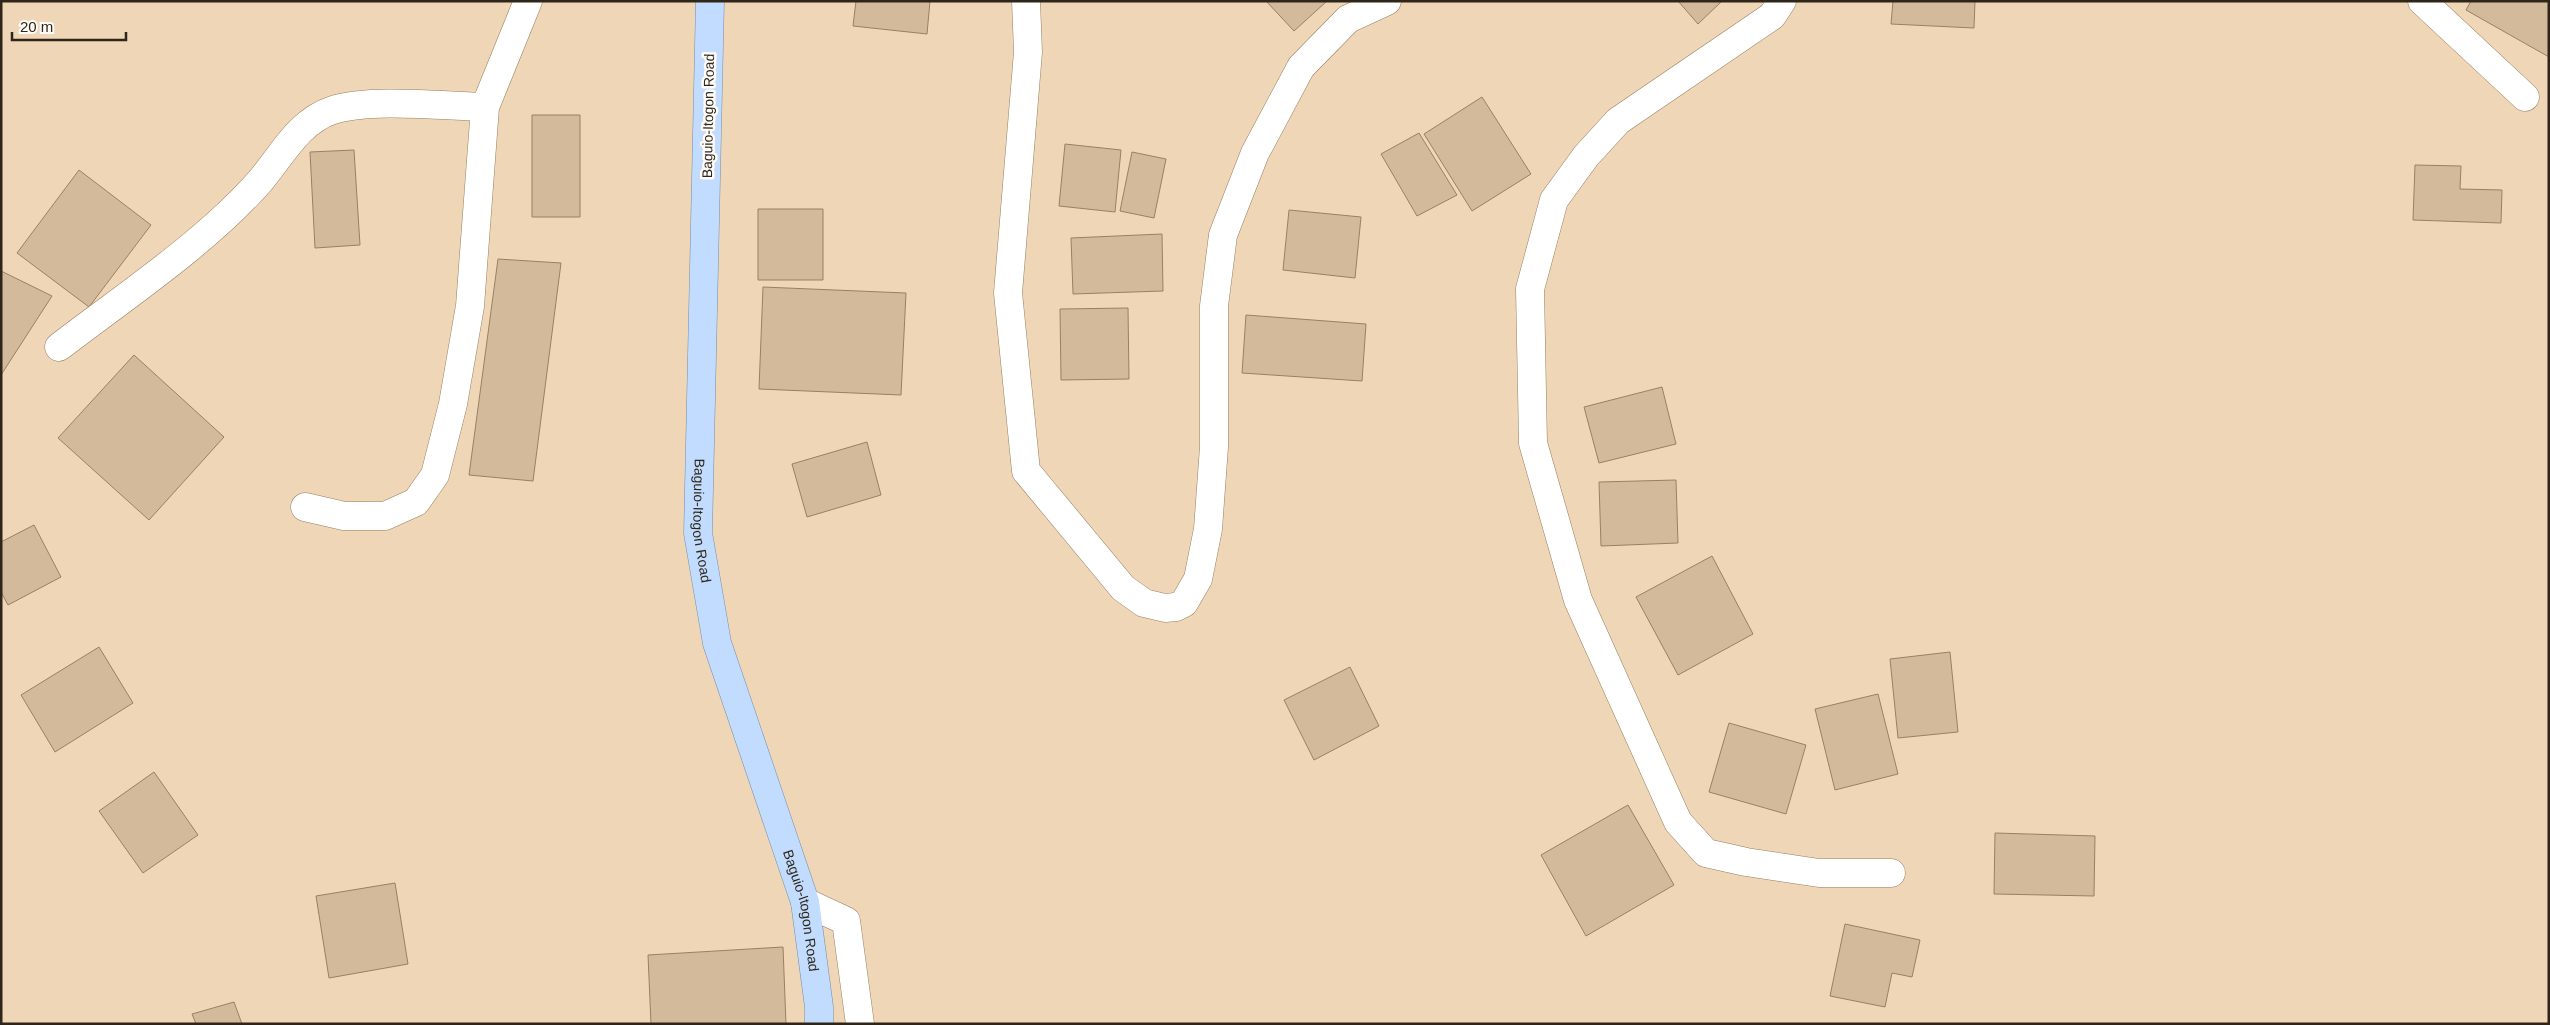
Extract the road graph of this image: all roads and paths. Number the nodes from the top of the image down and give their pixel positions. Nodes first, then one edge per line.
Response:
1 (528, 1) edge
2 (710, 1) edge
3 (1026, 1) edge
4 (1387, 1) edge
5 (1782, 1) edge
6 (2422, 1) edge
7 (2525, 97) dead end
8 (484, 107) junction
9 (59, 347) dead end
10 (305, 507) dead end
11 (1891, 873) dead end
12 (805, 902) junction
13 (819, 1024) edge
14 (860, 1024) edge

1 - 8 street
2 - 12 main road, Baguio-Itogon Road
3 - 4 street
5 - 11 street
6 - 7 street
8 - 9 street
8 - 10 street
12 - 13 main road, Baguio-Itogon Road
12 - 14 street

